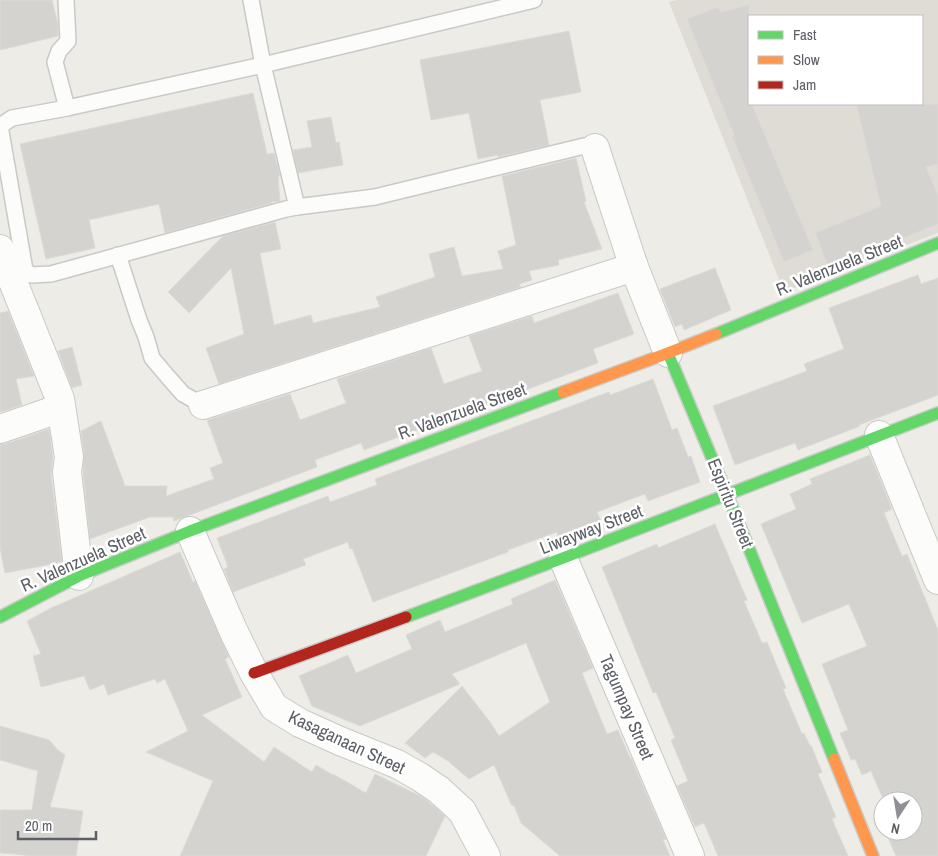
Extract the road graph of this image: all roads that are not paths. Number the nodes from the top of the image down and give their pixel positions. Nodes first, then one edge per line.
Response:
1 (66, 0) edge
2 (251, 0) edge
3 (534, 0) edge
4 (263, 65) junction
5 (67, 108) junction
6 (595, 148) joint
7 (297, 207) junction
8 (938, 244) edge
9 (1, 253) edge
10 (118, 255) junction
11 (634, 267) junction
12 (668, 353) junction
13 (203, 405) joint
14 (61, 408) junction
15 (938, 413) edge
16 (0, 429) edge
17 (879, 435) junction
18 (727, 494) junction
19 (190, 531) junction
20 (563, 558) junction
21 (79, 576) junction
22 (938, 580) edge
23 (0, 617) edge
24 (254, 673) junction
25 (486, 856) edge
26 (690, 856) edge
27 (873, 856) edge

1 - 5 lane
2 - 4 lane
3 - 4 lane
4 - 5 lane
4 - 7 lane
5 - 10 lane
6 - 7 lane
6 - 11 street, Espiritu Street
7 - 10 lane
8 - 12 street, R. Valenzuela Street
9 - 14 street
10 - 13 lane
11 - 12 street, Espiritu Street
11 - 13 street
12 - 18 street, Espiritu Street
12 - 19 street, R. Valenzuela Street
14 - 16 street
14 - 21 street
15 - 17 street, Liwayway Street
17 - 18 street, Liwayway Street
17 - 22 street
18 - 20 street, Liwayway Street
18 - 27 street, Espiritu Street
19 - 21 street, R. Valenzuela Street
19 - 24 street, Kasaganaan Street
20 - 24 street, Liwayway Street
20 - 26 street, Tagumpay Street
21 - 23 street, R. Valenzuela Street
24 - 25 street, Kasaganaan Street

